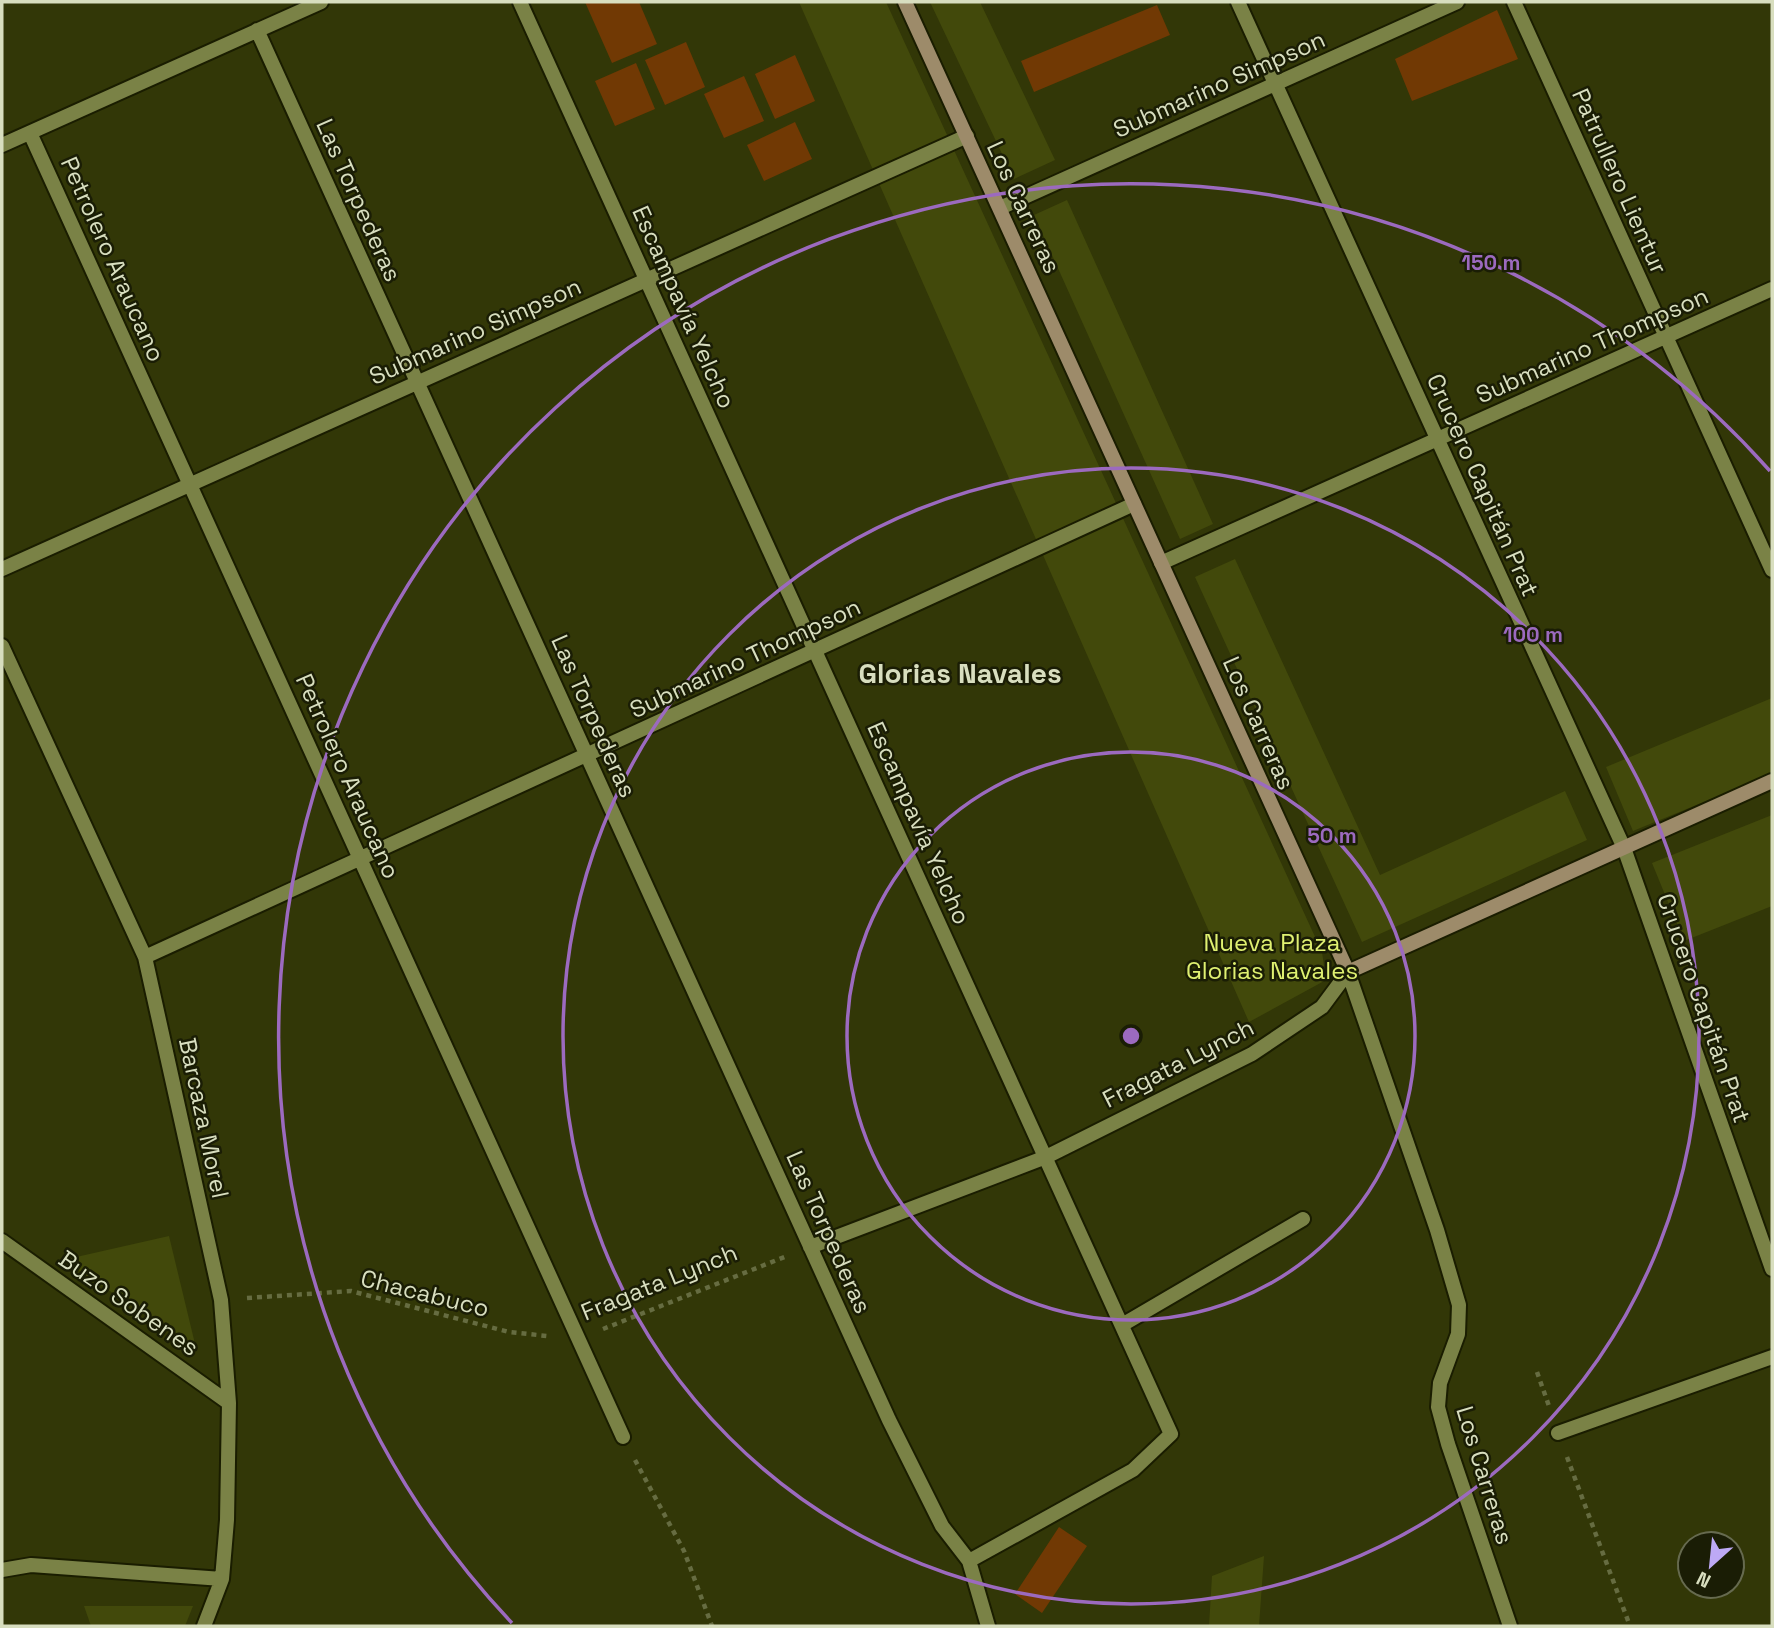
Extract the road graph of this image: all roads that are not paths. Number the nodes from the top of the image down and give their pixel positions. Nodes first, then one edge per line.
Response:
1 (321, 2) edge
2 (520, 2) edge
3 (905, 2) edge
4 (1238, 2) edge
5 (1457, 2) edge
6 (1514, 2) edge
7 (257, 30) junction
8 (1276, 84) junction
9 (30, 132) junction
10 (967, 136) junction
11 (2, 145) edge
12 (1000, 208) junction
13 (646, 279) junction
14 (1772, 289) edge
15 (1666, 336) junction
16 (417, 382) junction
17 (1437, 439) junction
18 (190, 484) junction
19 (1134, 504) junction
20 (1161, 563) junction
21 (2, 569) edge
22 (1772, 570) edge
23 (2, 646) edge
24 (815, 651) junction
25 (587, 755) junction
26 (1772, 781) edge
27 (1624, 848) junction
28 (360, 858) junction
29 (145, 957) junction
30 (1348, 972) junction
31 (1046, 1157) junction
32 (1303, 1219) dead end
33 (2, 1241) edge
34 (810, 1247) junction
35 (1772, 1269) edge
36 (1122, 1325) junction
37 (1772, 1357) edge
38 (229, 1403) junction
39 (1558, 1433) road end
40 (623, 1437) road end
41 (969, 1561) junction
42 (2, 1570) edge
43 (222, 1579) junction
44 (204, 1626) edge
45 (988, 1626) edge
46 (1510, 1626) edge

1 - 7 street
2 - 13 street, Escampavía Yelcho
3 - 10 street, Los Carreras
4 - 8 street, Crucero Capitán Prat
5 - 8 street, Submarino Simpson
6 - 15 street, Patrullero Lientur
7 - 9 street
7 - 16 street, Las Torpederas
8 - 12 street, Submarino Simpson
8 - 17 street, Crucero Capitán Prat
9 - 11 street
9 - 18 street, Petrolero Araucano
10 - 12 street, Los Carreras
10 - 13 street, Submarino Simpson
12 - 19 street, Los Carreras
13 - 16 street, Submarino Simpson
13 - 24 street, Escampavía Yelcho
14 - 15 street, Submarino Thompson
15 - 17 street, Submarino Thompson
15 - 22 street, Patrullero Lientur
16 - 18 street, Submarino Simpson
16 - 25 street, Las Torpederas
17 - 20 street, Submarino Thompson
17 - 27 street, Crucero Capitán Prat
18 - 21 street, Submarino Simpson
18 - 28 street, Petrolero Araucano
19 - 20 street, Los Carreras
19 - 24 street, Submarino Thompson
20 - 30 street, Los Carreras
23 - 29 street, Barcaza Morel
24 - 25 street, Submarino Thompson
24 - 31 street, Escampavía Yelcho
25 - 28 street, Submarino Thompson
25 - 34 street, Las Torpederas
26 - 27 street, Fragata Lynch
27 - 30 street, Fragata Lynch
27 - 35 street, Crucero Capitán Prat
28 - 29 street, Submarino Thompson
28 - 40 street, Petrolero Araucano
29 - 38 street, Barcaza Morel
30 - 31 street, Fragata Lynch
30 - 46 street, Los Carreras
31 - 34 street, Fragata Lynch
31 - 36 street, Escampavía Yelcho
32 - 36 street
33 - 38 street, Buzo Sobenes
34 - 41 street, Las Torpederas
36 - 41 street, Escampavía Yelcho
37 - 39 street
38 - 43 street, Barcaza Morel
41 - 45 street
42 - 43 street
43 - 44 street, Barcaza Morel

